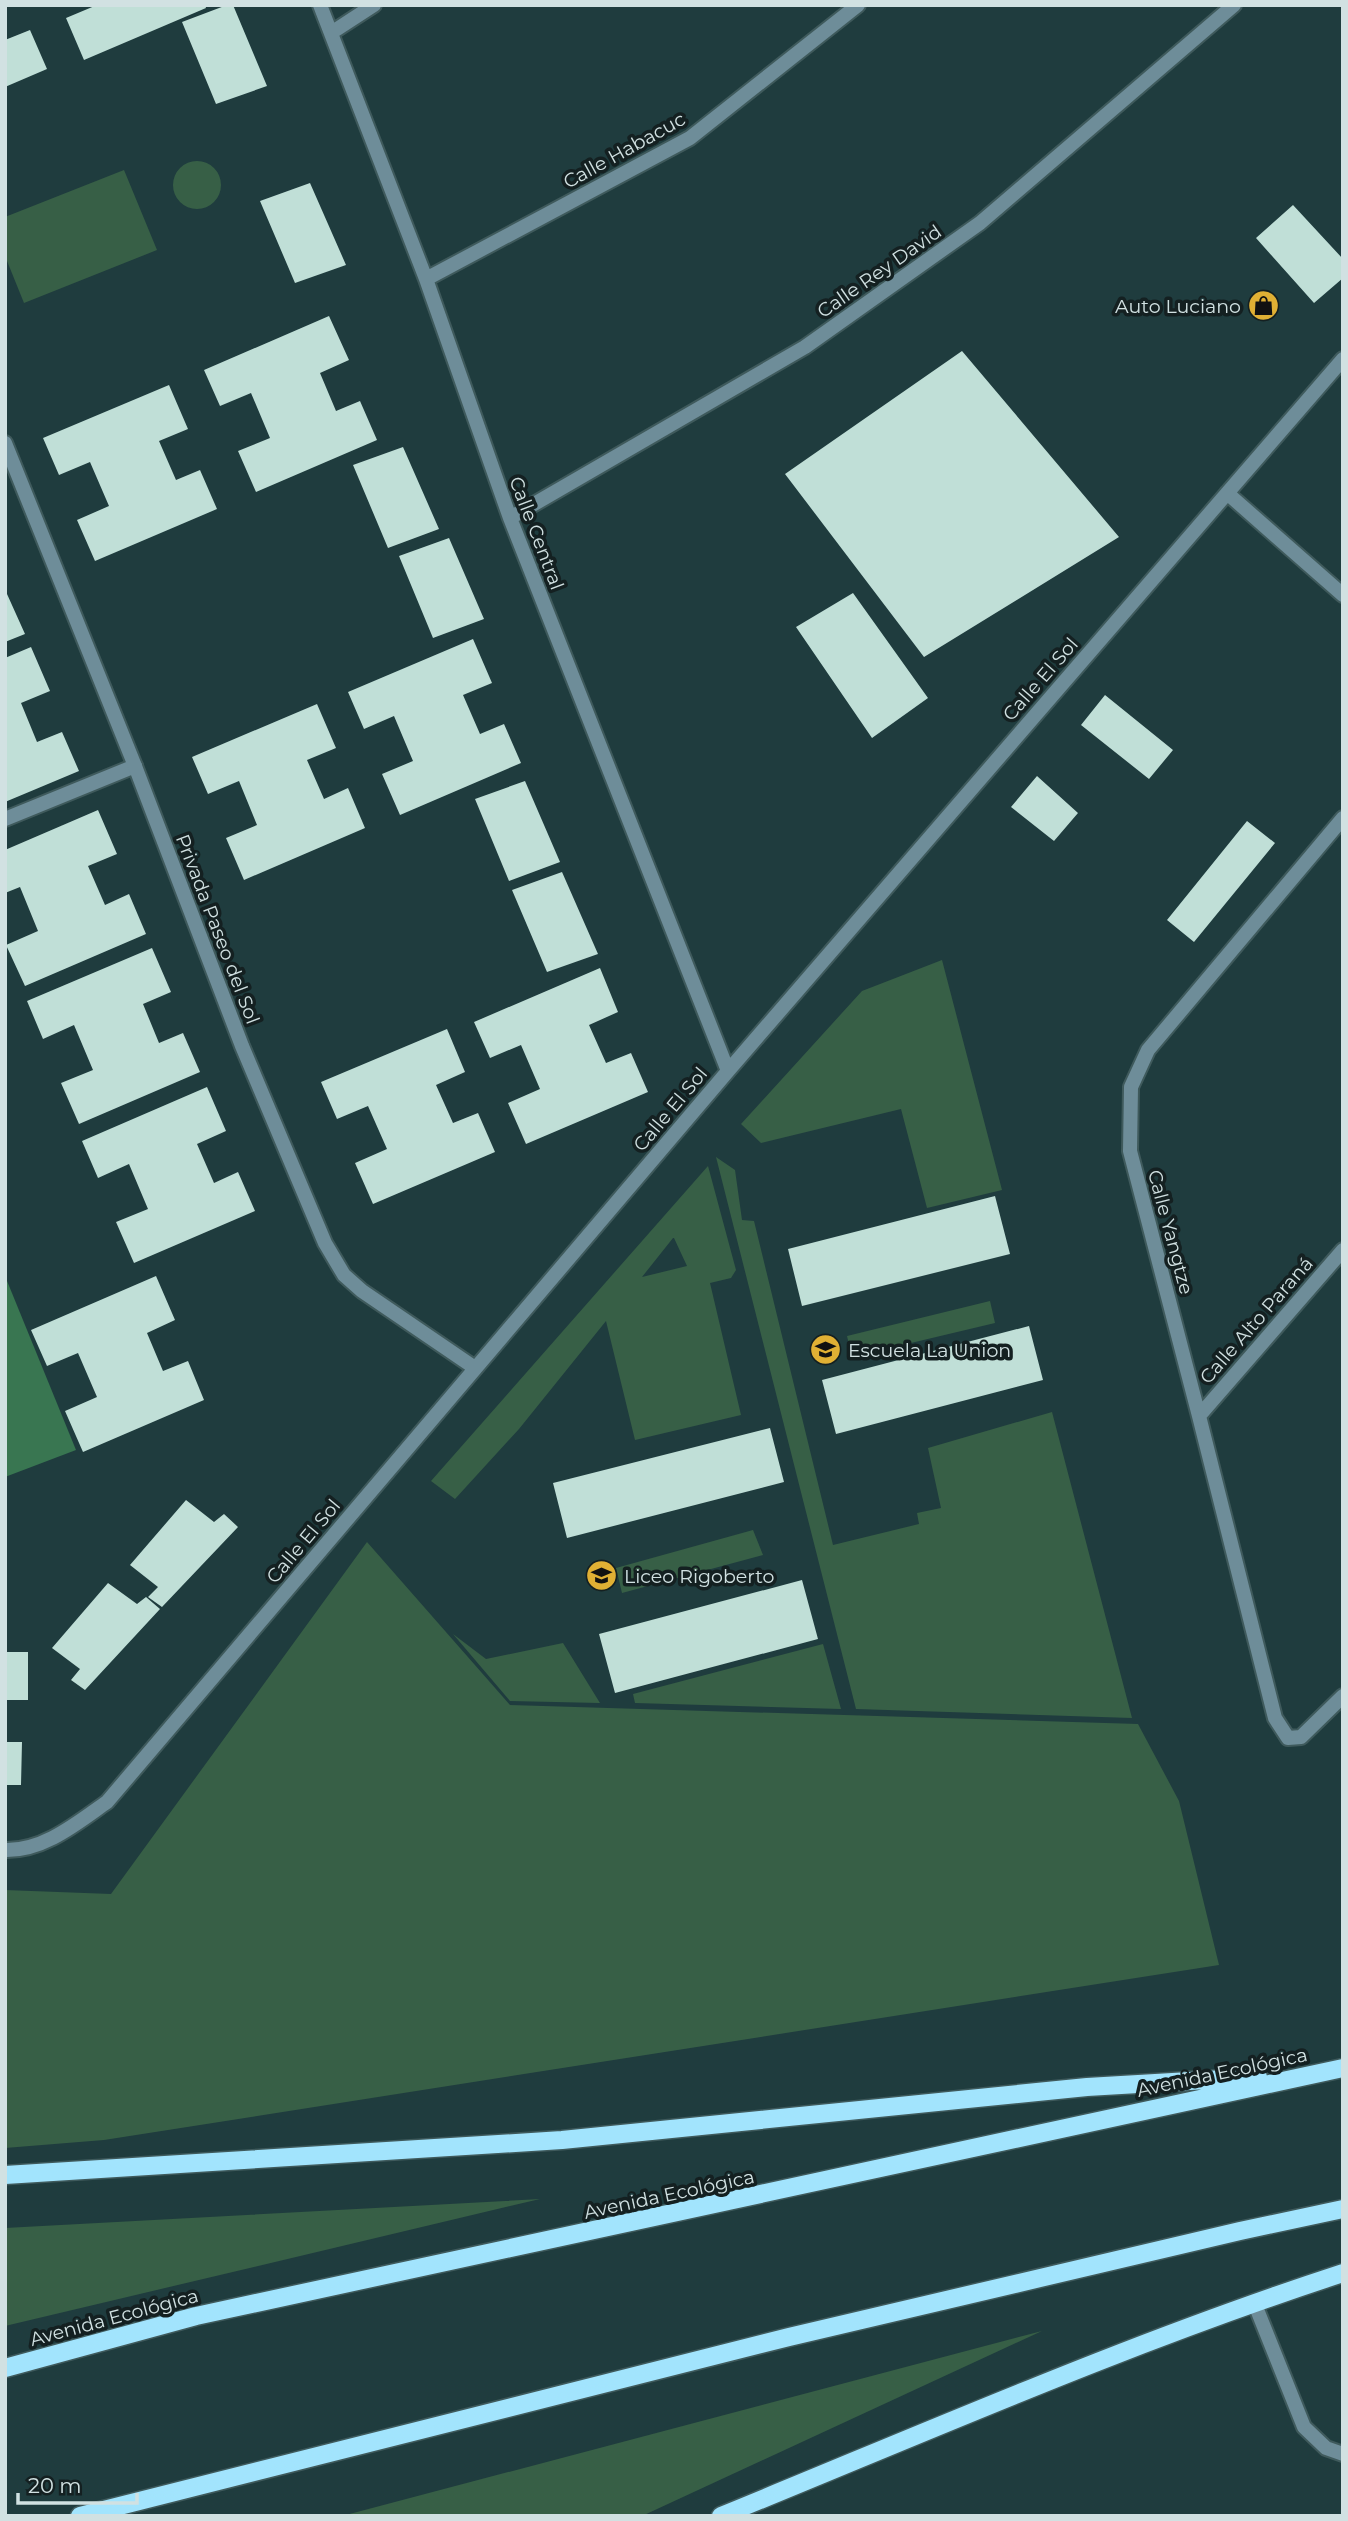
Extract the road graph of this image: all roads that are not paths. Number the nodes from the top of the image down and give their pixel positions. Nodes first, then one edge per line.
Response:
1 (320, 5) edge
2 (374, 5) edge
3 (858, 5) edge
4 (1234, 5) edge
5 (331, 33) junction
6 (426, 279) junction
7 (1343, 359) edge
8 (5, 443) edge
9 (1227, 493) junction
10 (510, 518) junction
11 (1343, 595) edge
12 (135, 766) junction
13 (1343, 818) edge
14 (5, 819) edge
15 (728, 1071) junction
16 (1343, 1250) edge
17 (475, 1368) junction
18 (1199, 1416) junction
19 (1343, 1696) edge
20 (5, 1850) edge
21 (1343, 2068) edge
22 (1314, 2073) junction
23 (5, 2175) edge
24 (1343, 2209) edge
25 (1343, 2273) edge
26 (1254, 2302) junction
27 (5, 2368) edge
28 (1343, 2454) edge
29 (80, 2516) edge
30 (721, 2516) edge

1 - 5 street, Calle Central
2 - 5 street
3 - 6 street, Calle Habacuc
4 - 10 street, Calle Rey David
5 - 6 street, Calle Central
6 - 10 street, Calle Central
7 - 9 street, Calle El Sol
8 - 12 street, Privada Paseo del Sol
9 - 11 street
9 - 15 street, Calle El Sol
10 - 15 street, Calle Central
12 - 14 street
12 - 17 street, Privada Paseo del Sol
13 - 18 street, Calle Yangtze
15 - 17 street, Calle El Sol
16 - 18 street, Calle Alto Paraná
17 - 20 street, Calle El Sol
18 - 19 street, Calle Yangtze
21 - 22 main road, Avenida Ecológica
22 - 23 main road
22 - 27 main road, Avenida Ecológica
24 - 29 main road
25 - 26 main road
26 - 28 street
26 - 30 main road

